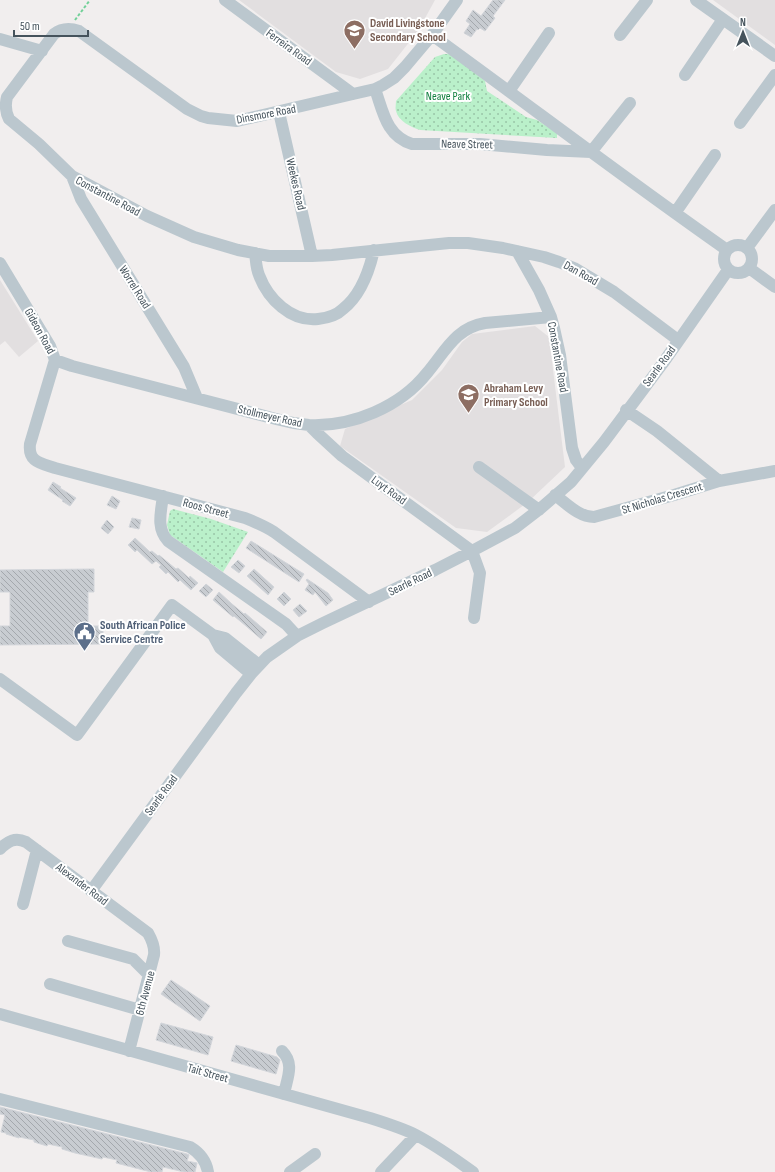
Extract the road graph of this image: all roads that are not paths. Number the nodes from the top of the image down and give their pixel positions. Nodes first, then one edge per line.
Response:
1 (225, 0) edge
2 (457, 0) edge
3 (647, 0) edge
4 (696, 0) edge
5 (723, 20) junction
6 (549, 34) dead end
7 (432, 35) junction
8 (620, 35) dead end
9 (0, 39) edge
10 (42, 51) junction
11 (775, 56) edge
12 (685, 75) dead end
13 (775, 75) edge
14 (375, 89) junction
15 (509, 91) junction
16 (353, 94) junction
17 (630, 103) dead end
18 (279, 112) junction
19 (740, 123) dead end
20 (591, 152) junction
21 (715, 154) dead end
22 (72, 176) junction
23 (775, 210) edge
24 (675, 213) junction
25 (468, 243) joint
26 (747, 248) junction
27 (374, 250) junction
28 (727, 250) junction
29 (517, 252) junction
30 (255, 254) junction
31 (312, 256) junction
32 (0, 263) edge
33 (749, 268) junction
34 (728, 270) junction
35 (775, 287) edge
36 (551, 317) junction
37 (678, 340) junction
38 (55, 360) junction
39 (197, 398) junction
40 (626, 410) junction
41 (309, 425) junction
42 (30, 449) joint
43 (479, 467) dead end
44 (582, 468) junction
45 (775, 471) edge
46 (719, 480) junction
47 (555, 495) junction
48 (163, 496) junction
49 (539, 510) junction
50 (472, 550) junction
51 (369, 602) junction
52 (474, 618) dead end
53 (297, 636) junction
54 (255, 669) junction
55 (0, 679) edge
56 (0, 850) edge
57 (37, 850) junction
58 (91, 891) junction
59 (23, 904) dead end
60 (150, 936) joint
61 (68, 941) dead end
62 (149, 975) junction
63 (50, 984) dead end
64 (140, 1010) junction
65 (0, 1014) edge
66 (129, 1051) junction
67 (282, 1051) dead end
68 (284, 1094) junction
69 (0, 1099) edge
70 (416, 1135) junction
71 (315, 1154) dead end
72 (208, 1172) edge
73 (290, 1172) edge
74 (381, 1172) edge
75 (473, 1172) edge

1 - 16 street, Ferreira Road
2 - 7 street, Dinsmore Road
3 - 8 street
4 - 5 street
5 - 11 street
5 - 12 street
6 - 15 street
7 - 14 street, Dinsmore Road
7 - 15 street
9 - 10 street
10 - 18 street, Dinsmore Road
10 - 22 street, Constantine Road
13 - 19 street
14 - 16 street, Dinsmore Road
14 - 20 street, Neave Street
15 - 20 street
16 - 18 street, Dinsmore Road
17 - 20 street
18 - 31 street, Weekes Road
20 - 24 street
21 - 24 street
22 - 30 street, Constantine Road
22 - 39 street, Worrel Road
23 - 26 street
24 - 28 street
25 - 27 street, Constantine Road
25 - 29 street, Dan Road
26 - 28 street
26 - 33 street
27 - 30 street
27 - 31 street, Constantine Road
28 - 34 street
29 - 36 street, Constantine Road
29 - 37 street, Dan Road
30 - 31 street, Constantine Road
32 - 38 street, Gideon Road
33 - 34 street
33 - 35 street
34 - 37 street, Searle Road
36 - 41 street, Stollmeyer Road
36 - 44 street, Constantine Road
37 - 40 street, Searle Road
38 - 39 street, Stollmeyer Road
38 - 42 street, Gideon Road
39 - 41 street, Stollmeyer Road
40 - 44 street, Searle Road
40 - 46 street
41 - 50 street, Luyt Road
42 - 48 street, Roos Street
43 - 49 street
44 - 47 street, Searle Road
45 - 46 street, St Nicholas Crescent
46 - 47 street, St Nicholas Crescent
47 - 49 street, Searle Road
48 - 51 street, Roos Street
48 - 53 street
49 - 50 street, Searle Road
50 - 51 street, Searle Road
50 - 52 street
51 - 53 street, Searle Road
53 - 54 street, Searle Road
54 - 55 street
54 - 58 street, Searle Road
56 - 57 street, Alexander Road
57 - 58 street, Alexander Road
57 - 59 street
58 - 60 street, Alexander Road
60 - 62 street, 6th Avenue
61 - 62 street
62 - 64 street, 6th Avenue
63 - 64 street
64 - 66 street, 6th Avenue
65 - 66 street, Tait Street
66 - 68 street, Tait Street
67 - 68 street
68 - 70 street, Tait Street
69 - 72 street
70 - 74 street
70 - 75 street
71 - 73 street

